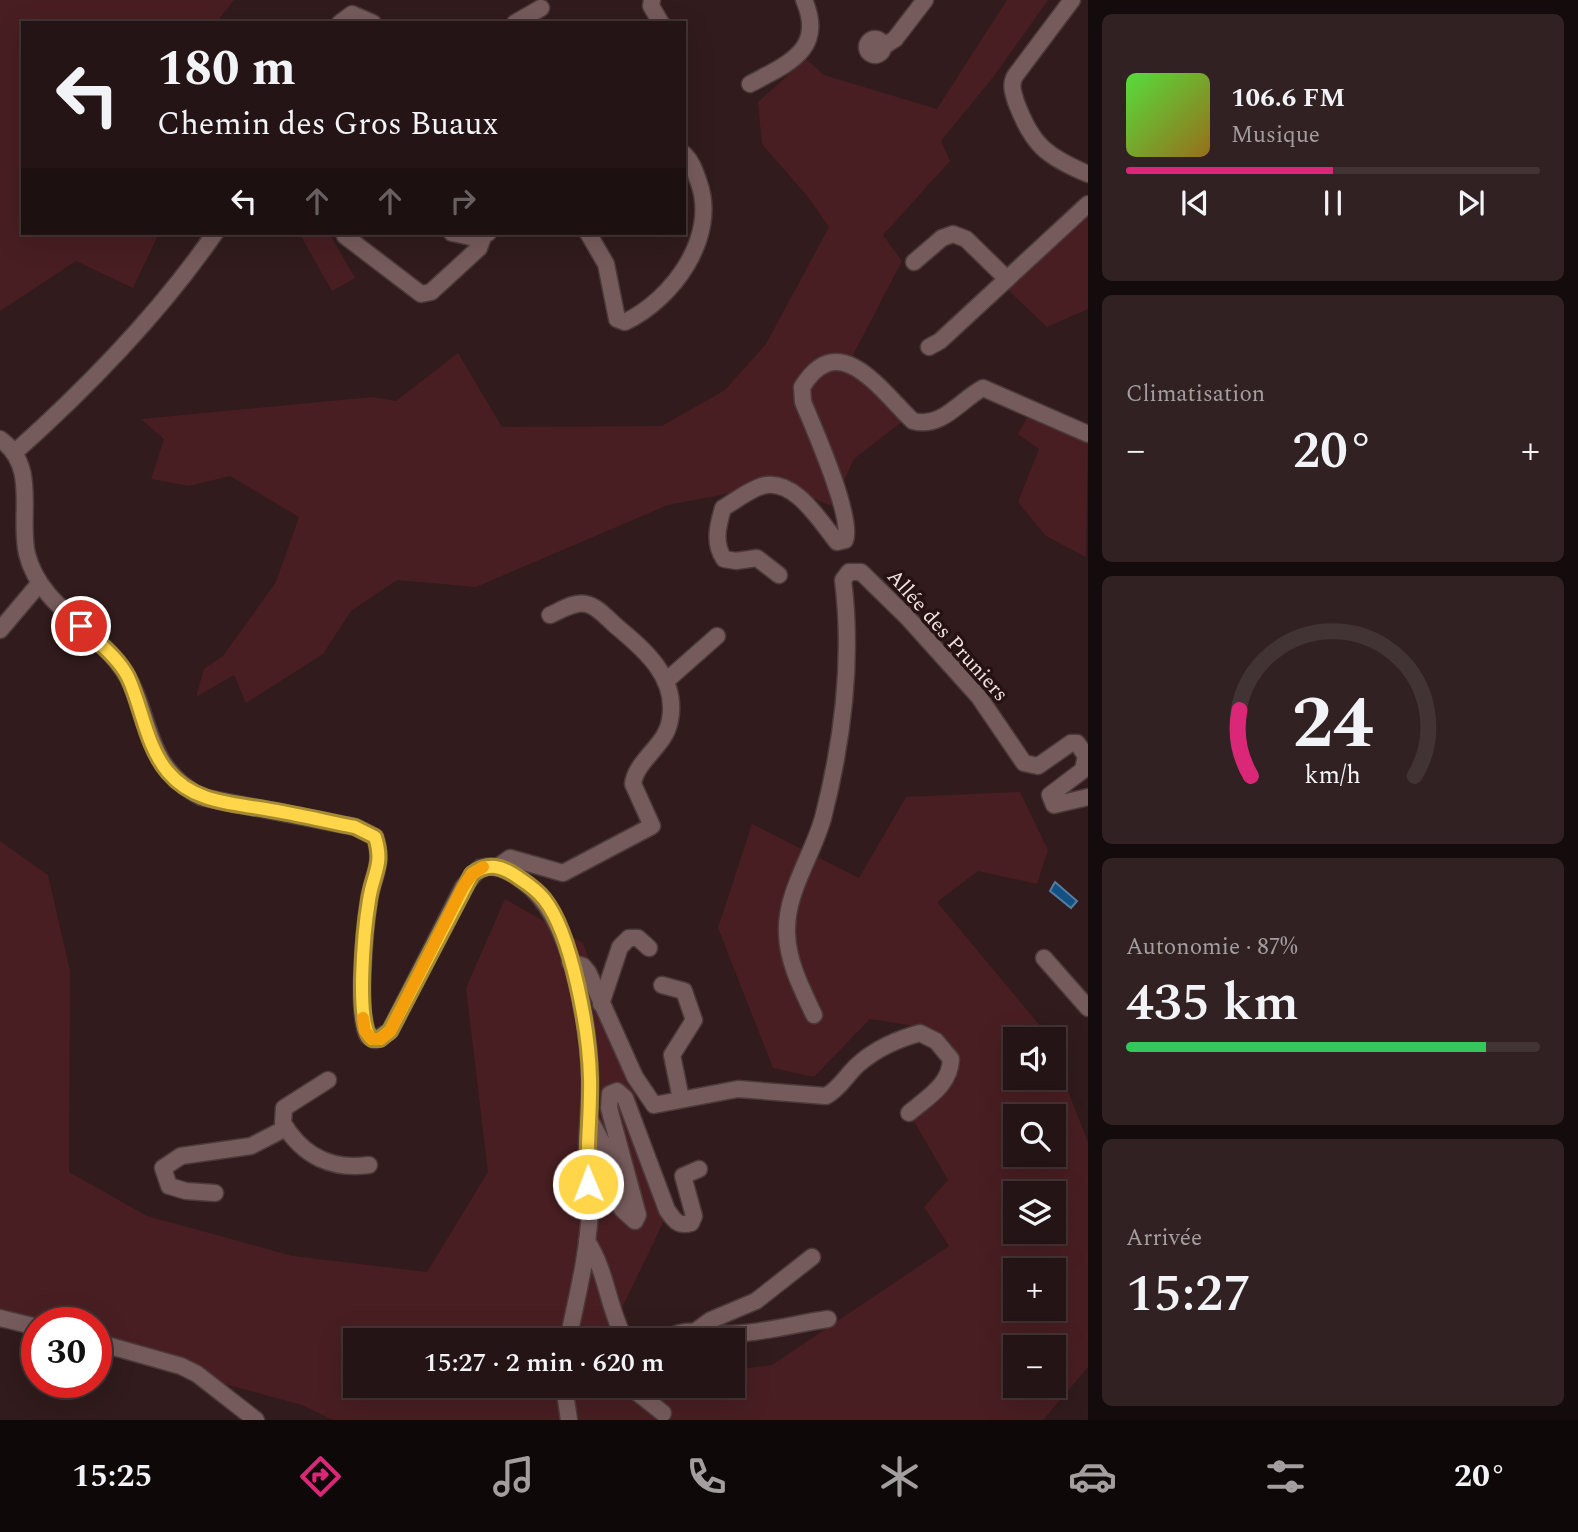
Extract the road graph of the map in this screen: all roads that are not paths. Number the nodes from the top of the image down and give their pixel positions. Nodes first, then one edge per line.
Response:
1 (652, 0) edge
2 (804, 0) edge
3 (925, 0) edge
4 (1072, 0) edge
5 (541, 8) dead end
6 (349, 12) edge
7 (369, 21) edge
8 (518, 21) edge
9 (660, 21) edge
10 (884, 46) dead end
11 (750, 84) dead end
12 (686, 156) edge
13 (1088, 174) edge
14 (1088, 204) edge
15 (213, 235) edge
16 (485, 235) edge
17 (589, 235) edge
18 (345, 236) dead end
19 (914, 262) dead end
20 (1007, 279) junction
21 (929, 347) dead end
22 (1088, 434) edge
23 (0, 439) edge
24 (14, 453) junction
25 (779, 575) dead end
26 (39, 584) junction
27 (550, 615) dead end
28 (0, 630) edge
29 (717, 636) dead end
30 (666, 681) junction
31 (1088, 797) edge
32 (499, 866) junction
33 (649, 948) dead end
34 (1044, 958) dead end
35 (570, 962) junction
36 (662, 985) dead end
37 (601, 1004) junction
38 (1088, 1008) edge
39 (814, 1015) dead end
40 (328, 1080) dead end
41 (681, 1099) junction
42 (909, 1113) dead end
43 (590, 1121) junction
44 (286, 1128) junction
45 (369, 1165) dead end
46 (699, 1169) dead end
47 (215, 1193) dead end
48 (587, 1241) junction
49 (812, 1258) dead end
50 (0, 1318) edge
51 (828, 1319) dead end
52 (21, 1323) edge
53 (570, 1328) edge
54 (617, 1328) edge
55 (700, 1328) edge
56 (745, 1331) edge
57 (112, 1347) edge
58 (566, 1398) edge
59 (644, 1398) edge
60 (663, 1413) dead end
61 (256, 1420) edge
62 (569, 1420) edge

1 - 9 street
2 - 11 street
3 - 10 street
4 - 13 street
5 - 8 street
6 - 7 street
12 - 17 street
14 - 20 street
15 - 24 street
16 - 18 street
19 - 20 street
20 - 21 street
22 - 25 street
23 - 24 street
24 - 26 street
26 - 28 street
26 - 32 street
27 - 30 street
29 - 30 street
30 - 32 street
31 - 39 street, Allée des Pruniers
32 - 35 street
33 - 37 street
34 - 38 street
35 - 37 street
35 - 43 street
36 - 41 street
37 - 41 street
40 - 44 street
41 - 42 street
43 - 46 street
43 - 48 street
44 - 45 street
44 - 47 street
48 - 53 street
48 - 54 street
49 - 55 street
50 - 52 street
51 - 56 street
57 - 61 street
58 - 62 street
59 - 60 street

